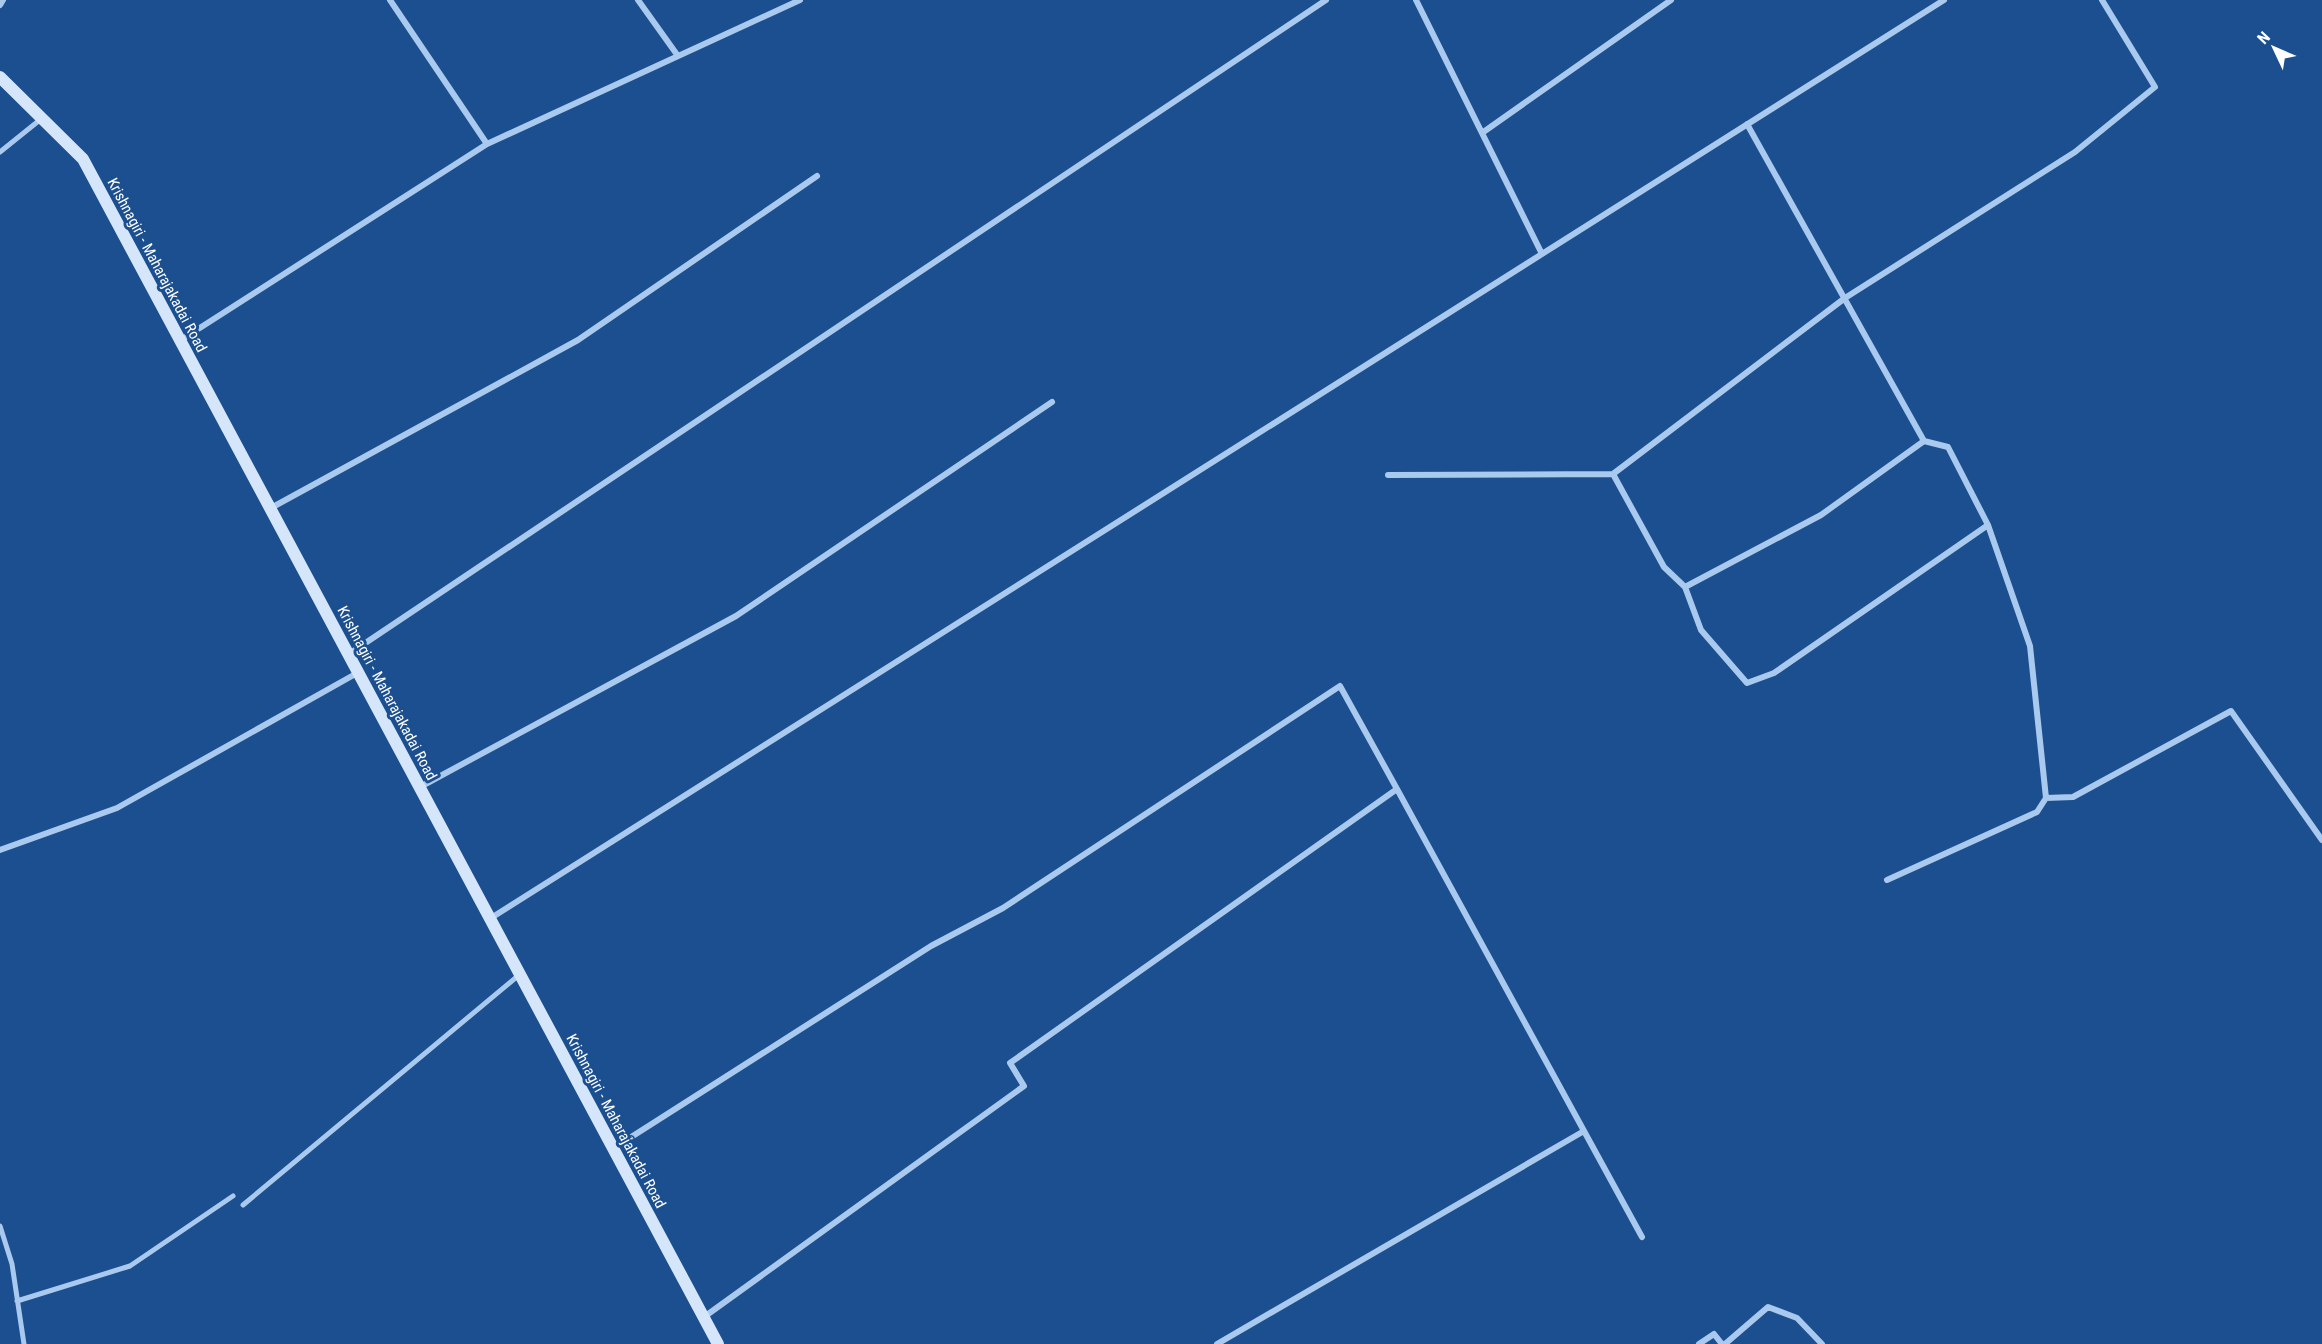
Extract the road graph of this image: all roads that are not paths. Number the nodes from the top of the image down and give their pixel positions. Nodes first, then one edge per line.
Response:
1 (3, 0) edge
2 (390, 0) edge
3 (638, 0) edge
4 (800, 0) edge
5 (1326, 0) edge
6 (1416, 0) edge
7 (1671, 0) edge
8 (1944, 0) edge
9 (2102, 0) edge
10 (0, 6) edge
11 (678, 56) junction
12 (0, 77) edge
13 (42, 118) junction
14 (1747, 124) junction
15 (1482, 134) junction
16 (487, 144) junction
17 (0, 152) edge
18 (817, 176) dead end
19 (1542, 254) junction
20 (1845, 298) junction
21 (181, 340) junction
22 (1052, 402) dead end
23 (1924, 441) junction
24 (1613, 474) junction
25 (1388, 475) dead end
26 (271, 508) junction
27 (1988, 525) junction
28 (1685, 587) junction
29 (349, 654) junction
30 (359, 672) junction
31 (420, 787) junction
32 (1396, 789) junction
33 (2046, 798) junction
34 (2322, 840) edge
35 (0, 850) edge
36 (1887, 880) dead end
37 (491, 918) junction
38 (520, 974) junction
39 (1584, 1131) junction
40 (614, 1148) junction
41 (233, 1196) dead end
42 (243, 1204) dead end
43 (0, 1226) edge
44 (1642, 1237) dead end
45 (17, 1301) junction
46 (704, 1317) junction
47 (24, 1344) edge
48 (718, 1344) edge
49 (1216, 1344) edge
50 (1699, 1344) edge
51 (1723, 1344) edge
52 (1822, 1344) edge

1 - 10 street
2 - 16 street
3 - 11 street
4 - 11 street
5 - 29 street
6 - 15 street
7 - 15 street
8 - 14 street
9 - 20 street
11 - 16 street
12 - 13 main road, Krishnagiri - Maharajakadai Road
13 - 17 street
13 - 21 main road, Krishnagiri - Maharajakadai Road
14 - 19 street
14 - 20 street
15 - 19 street
16 - 21 street
18 - 26 street
19 - 37 street
20 - 23 street
20 - 24 street
21 - 26 main road, Krishnagiri - Maharajakadai Road
22 - 31 street
23 - 27 street
23 - 28 street
24 - 25 street
24 - 28 street
26 - 29 main road, Krishnagiri - Maharajakadai Road
27 - 28 street
27 - 33 street
29 - 30 main road, Krishnagiri - Maharajakadai Road
30 - 31 main road, Krishnagiri - Maharajakadai Road
30 - 35 street
31 - 37 main road, Krishnagiri - Maharajakadai Road
32 - 39 street
32 - 40 street
32 - 46 street
33 - 34 street
33 - 36 street
37 - 38 main road, Krishnagiri - Maharajakadai Road
38 - 40 main road, Krishnagiri - Maharajakadai Road
38 - 42 street
39 - 44 street
39 - 49 street
40 - 46 main road, Krishnagiri - Maharajakadai Road
41 - 45 street
43 - 45 street
45 - 47 street
46 - 48 main road, Krishnagiri - Maharajakadai Road
50 - 51 street
51 - 52 street

